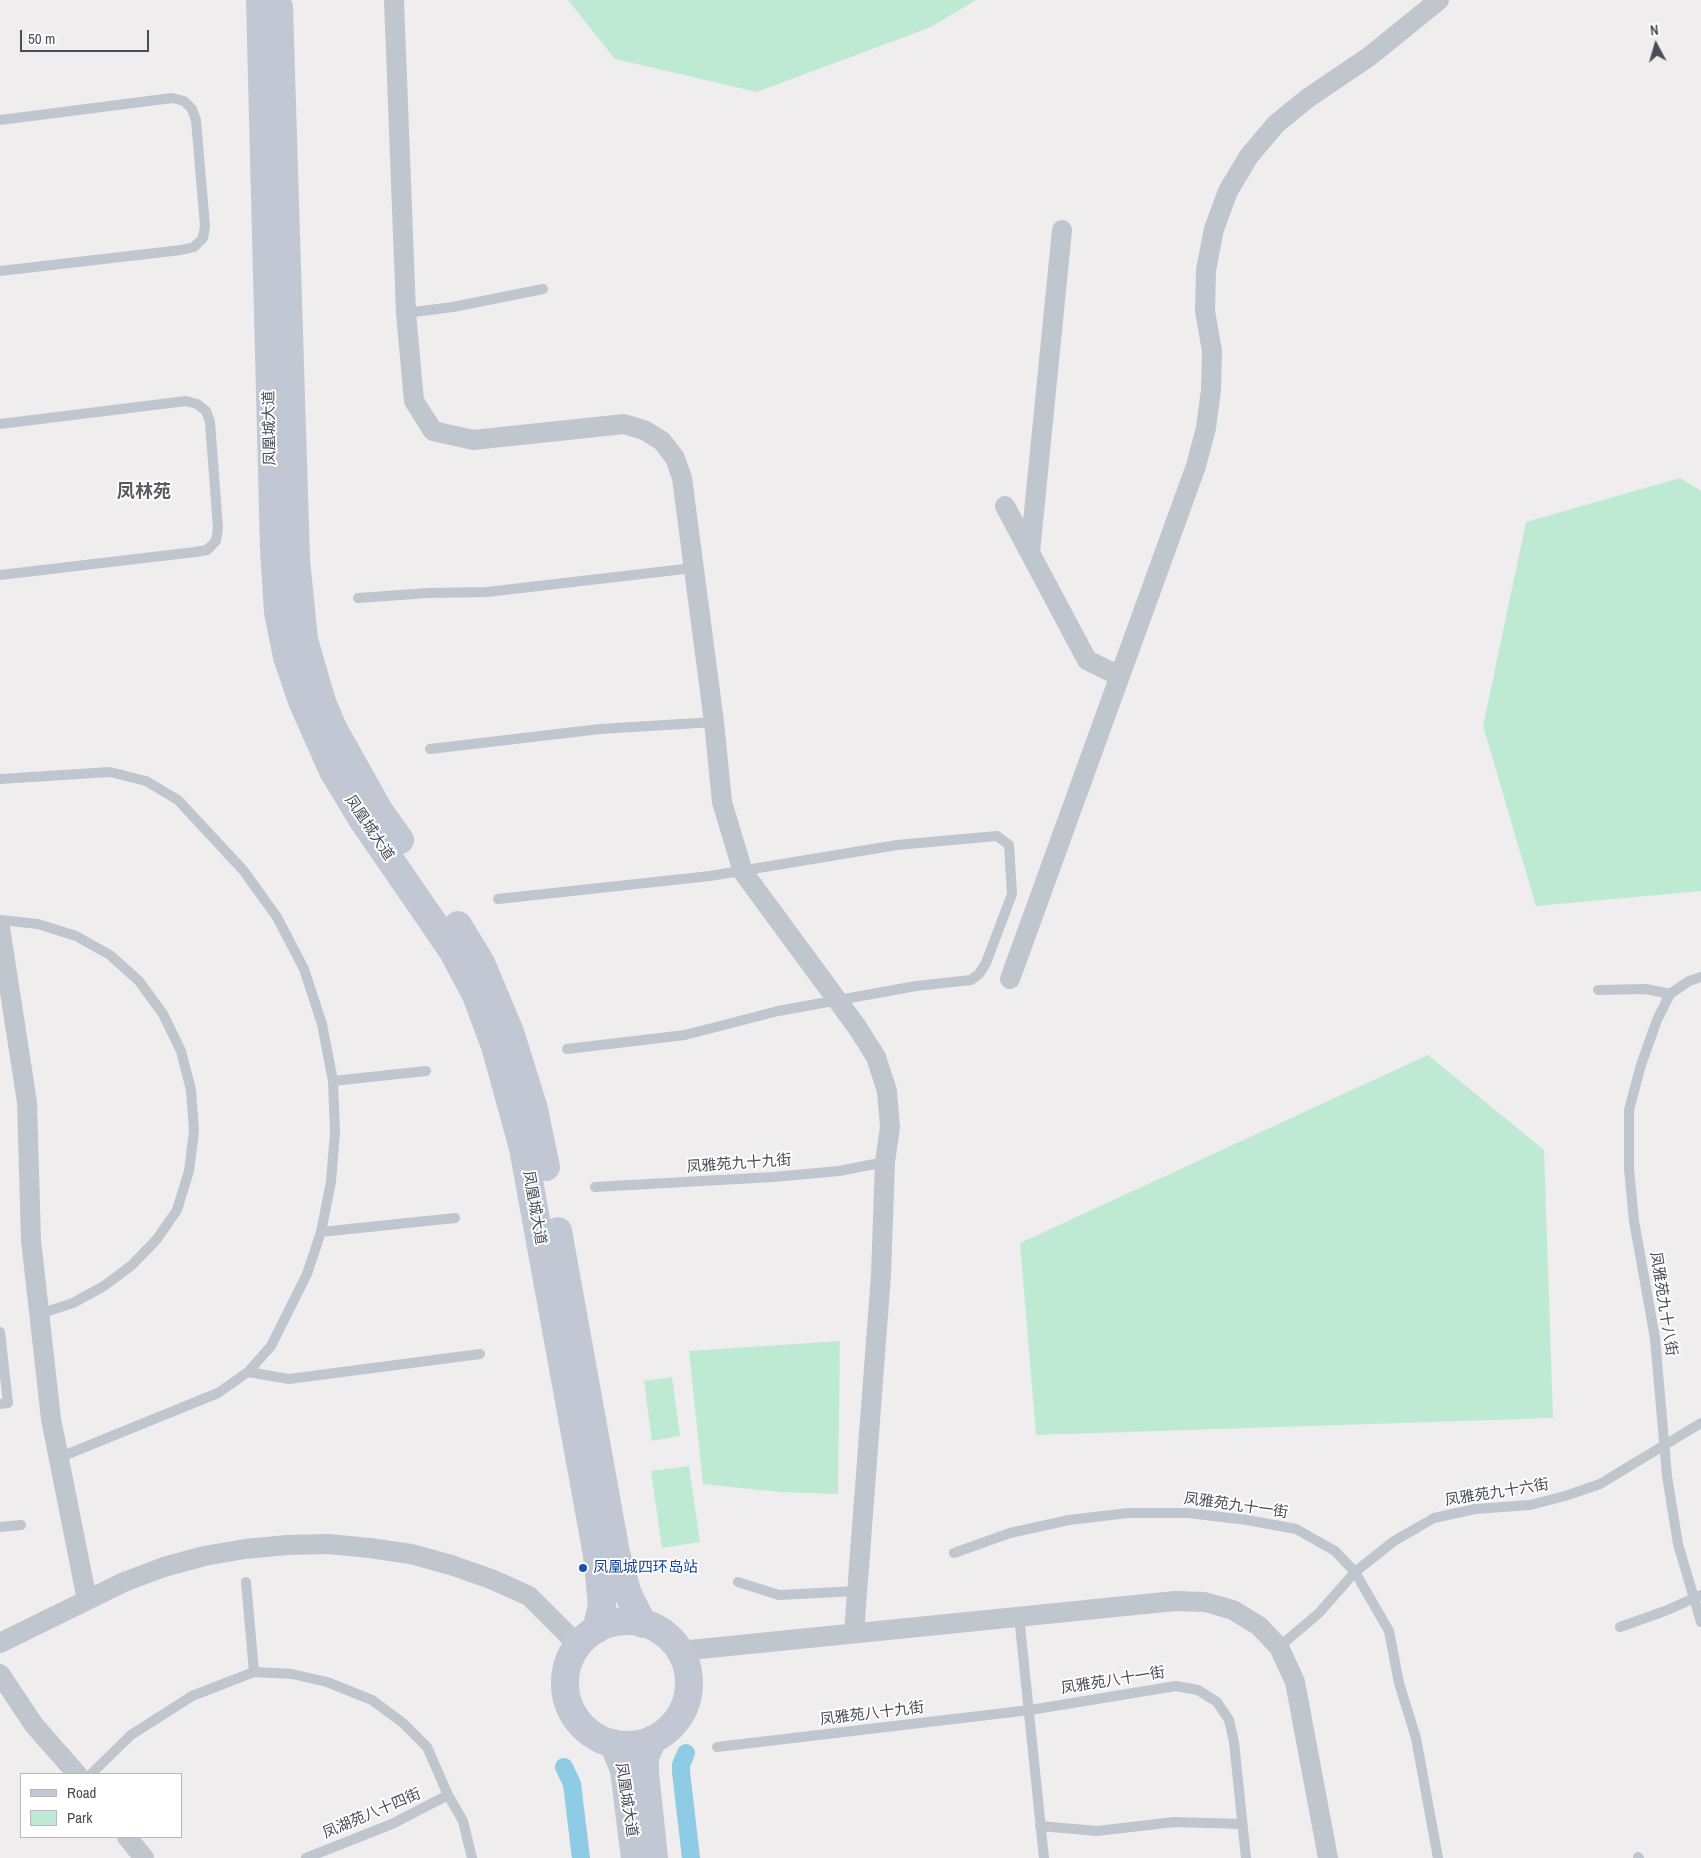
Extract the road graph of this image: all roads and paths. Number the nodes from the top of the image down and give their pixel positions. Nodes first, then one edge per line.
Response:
1 (260, 0) edge
2 (279, 0) edge
3 (394, 0) edge
4 (1439, 0) edge
5 (0, 120) edge
6 (1062, 230) dead end
7 (0, 271) edge
8 (543, 289) dead end
9 (406, 313) junction
10 (0, 424) edge
11 (1005, 506) dead end
12 (1030, 552) junction
13 (693, 568) junction
14 (0, 575) edge
15 (358, 598) dead end
16 (1119, 676) junction
17 (714, 722) junction
18 (430, 749) dead end
19 (0, 779) edge
20 (743, 872) junction
21 (498, 900) dead end
22 (0, 920) edge
23 (0, 928) edge
24 (1701, 977) edge
25 (1010, 978) dead end
26 (1598, 990) dead end
27 (1670, 994) junction
28 (837, 1000) junction
29 (567, 1049) dead end
30 (426, 1071) dead end
31 (333, 1081) junction
32 (885, 1162) junction
33 (595, 1187) dead end
34 (455, 1218) dead end
35 (321, 1232) junction
36 (39, 1314) junction
37 (1, 1337) edge
38 (480, 1354) dead end
39 (248, 1372) junction
40 (0, 1404) edge
41 (1701, 1423) edge
42 (1664, 1445) junction
43 (58, 1458) junction
44 (21, 1525) dead end
45 (0, 1528) edge
46 (954, 1553) dead end
47 (1355, 1572) junction
48 (246, 1582) dead end
49 (738, 1582) dead end
50 (857, 1591) junction
51 (1697, 1597) edge
52 (87, 1600) junction
53 (1019, 1616) junction
54 (1701, 1622) edge
55 (643, 1624) junction
56 (1620, 1627) dead end
57 (854, 1633) junction
58 (587, 1637) junction
59 (0, 1643) edge
60 (1279, 1647) junction
61 (680, 1651) junction
62 (254, 1672) junction
63 (0, 1674) edge
64 (1030, 1710) junction
65 (653, 1738) junction
66 (613, 1743) junction
67 (717, 1747) dead end
68 (76, 1773) edge
69 (92, 1773) edge
70 (448, 1796) junction
71 (1242, 1824) junction
72 (1040, 1826) junction
73 (128, 1838) edge
74 (144, 1858) edge
75 (306, 1858) edge
76 (472, 1858) edge
77 (635, 1858) edge
78 (654, 1858) edge
79 (1044, 1858) edge
80 (1246, 1858) edge
81 (1328, 1858) edge
82 (1438, 1858) edge

1 - 58 main road, 凤凰城大道
2 - 55 main road, 凤凰城大道
3 - 9 street
4 - 16 street
5 - 7 lane
6 - 12 street
8 - 9 lane
9 - 13 street
10 - 14 lane
11 - 12 street
12 - 16 street
13 - 15 lane
13 - 17 street
16 - 25 street
17 - 18 lane
17 - 20 street
19 - 31 lane
20 - 21 lane
20 - 28 street
20 - 28 lane
22 - 36 lane
23 - 36 street
24 - 27 lane
26 - 27 lane
27 - 42 lane, 凤雅苑九十八街
28 - 29 lane
28 - 32 street
30 - 31 lane
31 - 35 lane
32 - 33 lane, 凤雅苑九十九街
32 - 50 street
34 - 35 lane
35 - 39 lane
36 - 43 street
37 - 40 lane
38 - 39 lane
39 - 43 lane
41 - 42 lane, 凤雅苑九十六街
42 - 47 lane, 凤雅苑九十六街
42 - 51 lane, 凤雅苑九十八街
43 - 52 street
44 - 45 lane
46 - 47 lane, 凤雅苑九十一街
47 - 60 lane, 凤雅苑九十六街
47 - 82 lane, 凤雅苑九十一街
48 - 62 lane
49 - 50 lane
50 - 57 street
51 - 54 lane, 凤雅苑九十八街
51 - 56 lane
52 - 58 street
52 - 59 street
53 - 57 street
53 - 60 street
53 - 64 lane
55 - 58 main road
55 - 61 main road
57 - 61 street
58 - 66 main road
60 - 81 street
61 - 65 main road
62 - 69 lane
62 - 70 lane
63 - 68 street
64 - 67 lane, 凤雅苑八十九街
64 - 71 lane, 凤雅苑八十一街
64 - 72 lane
65 - 66 main road
65 - 78 main road, 凤凰城大道
66 - 77 main road, 凤凰城大道
70 - 75 lane, 凤湖苑八十四街
70 - 76 lane
71 - 72 lane
71 - 80 lane, 凤雅苑八十一街
72 - 79 lane
73 - 74 street

